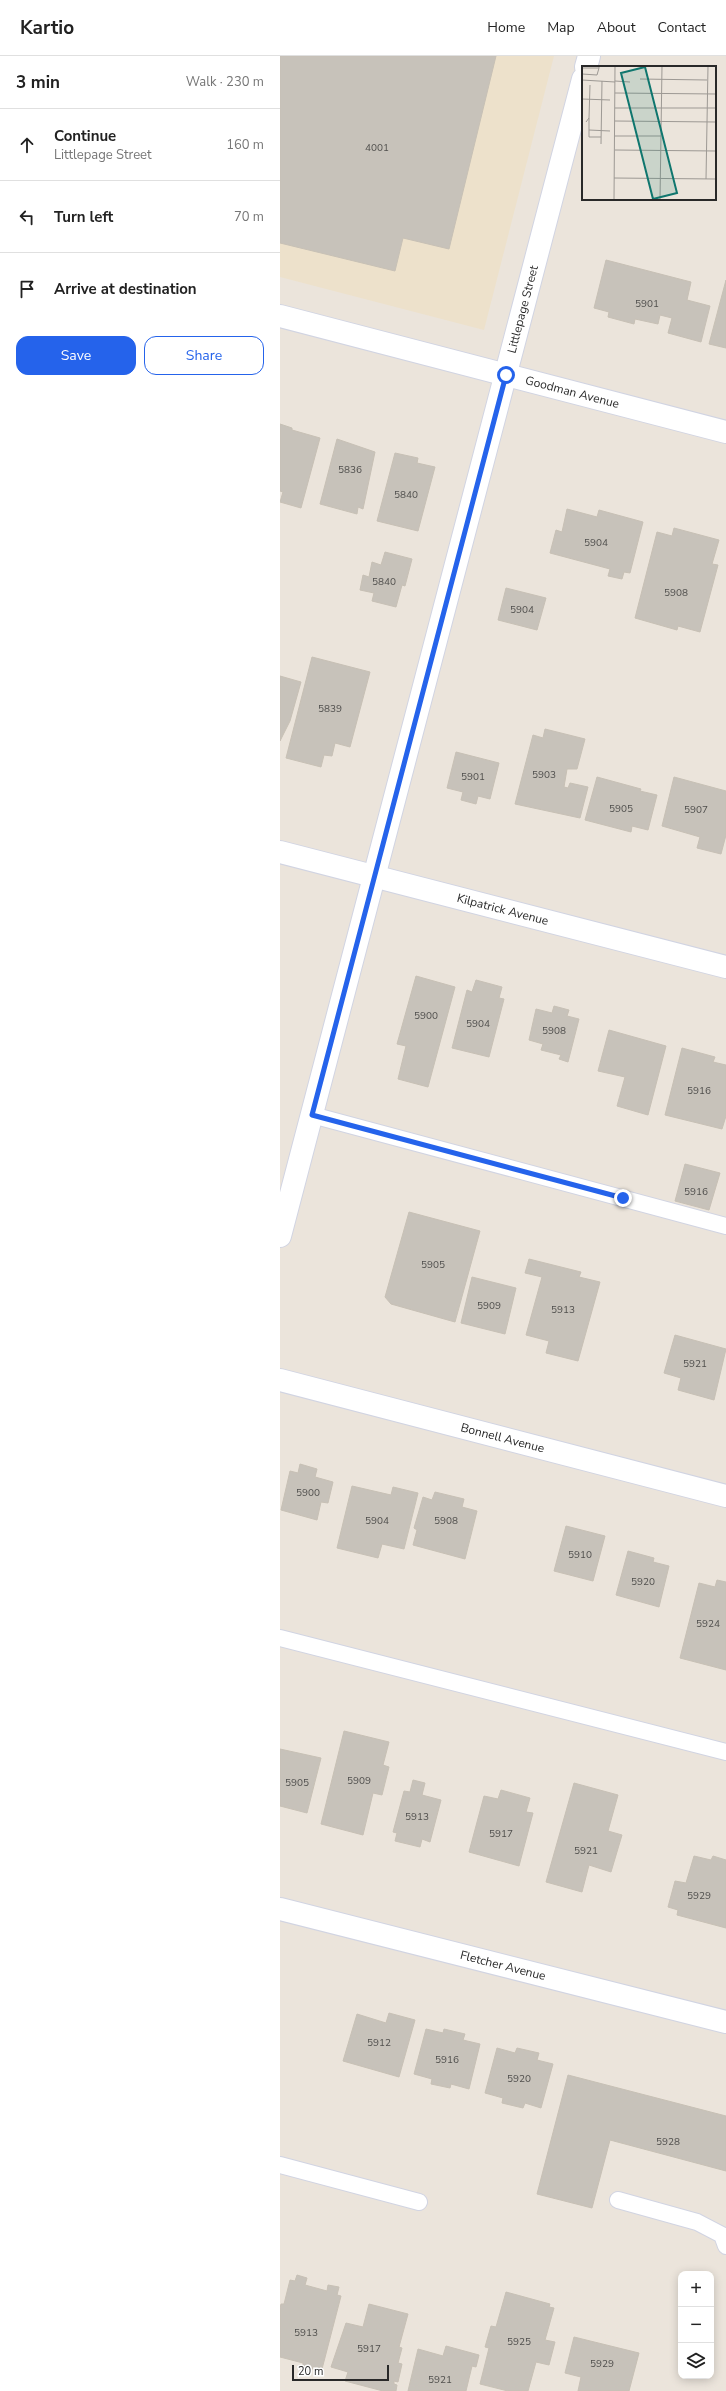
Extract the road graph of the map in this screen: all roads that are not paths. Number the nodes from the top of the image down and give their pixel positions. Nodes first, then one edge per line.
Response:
1 (589, 56) edge
2 (586, 66) edge
3 (582, 83) edge
4 (280, 316) edge
5 (506, 375) junction
6 (726, 432) edge
7 (280, 852) edge
8 (374, 876) junction
9 (726, 967) edge
10 (312, 1115) junction
11 (726, 1226) edge
12 (280, 1236) edge
13 (280, 1380) edge
14 (726, 1496) edge
15 (280, 1638) edge
16 (726, 1752) edge
17 (280, 1909) edge
18 (726, 2022) edge
19 (280, 2165) edge
20 (618, 2200) dead end
21 (419, 2202) dead end
22 (726, 2246) edge

1 - 2 street
3 - 5 street, Littlepage Street
4 - 5 street, Goodman Avenue
5 - 6 street, Goodman Avenue
5 - 8 street, Littlepage Street
7 - 8 street, Kilpatrick Avenue
8 - 9 street, Kilpatrick Avenue
8 - 10 street, Littlepage Street
10 - 11 lane
10 - 12 street, Littlepage Street
13 - 14 street, Bonnell Avenue
15 - 16 lane
17 - 18 street, Fletcher Avenue
19 - 21 lane
20 - 22 lane

